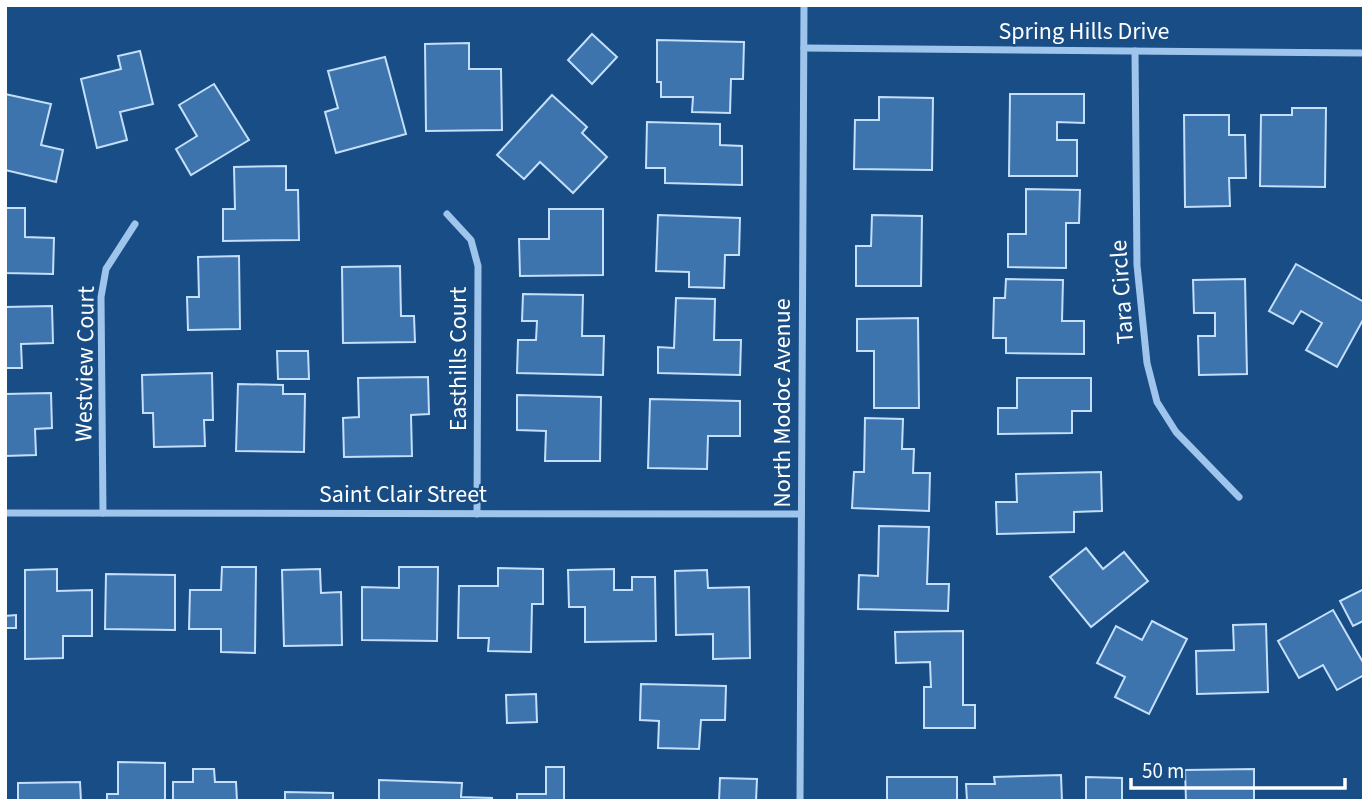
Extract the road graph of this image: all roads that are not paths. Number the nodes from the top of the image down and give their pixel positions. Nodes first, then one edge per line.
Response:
1 (804, 5) edge
2 (804, 48) junction
3 (1135, 51) junction
4 (1364, 53) edge
5 (447, 214) dead end
6 (135, 224) dead end
7 (1239, 497) dead end
8 (5, 513) edge
9 (103, 513) junction
10 (477, 514) junction
11 (801, 514) junction
12 (800, 801) edge

1 - 2 street, North Modoc Avenue
2 - 3 street, Spring Hills Drive
2 - 11 street, North Modoc Avenue
3 - 4 street, Spring Hills Drive
3 - 7 street, Tara Circle
5 - 10 street, Easthills Court
6 - 9 street, Westview Court
8 - 9 street, Saint Clair Street
9 - 10 street, Saint Clair Street
10 - 11 street, Saint Clair Street
11 - 12 street, North Modoc Avenue

